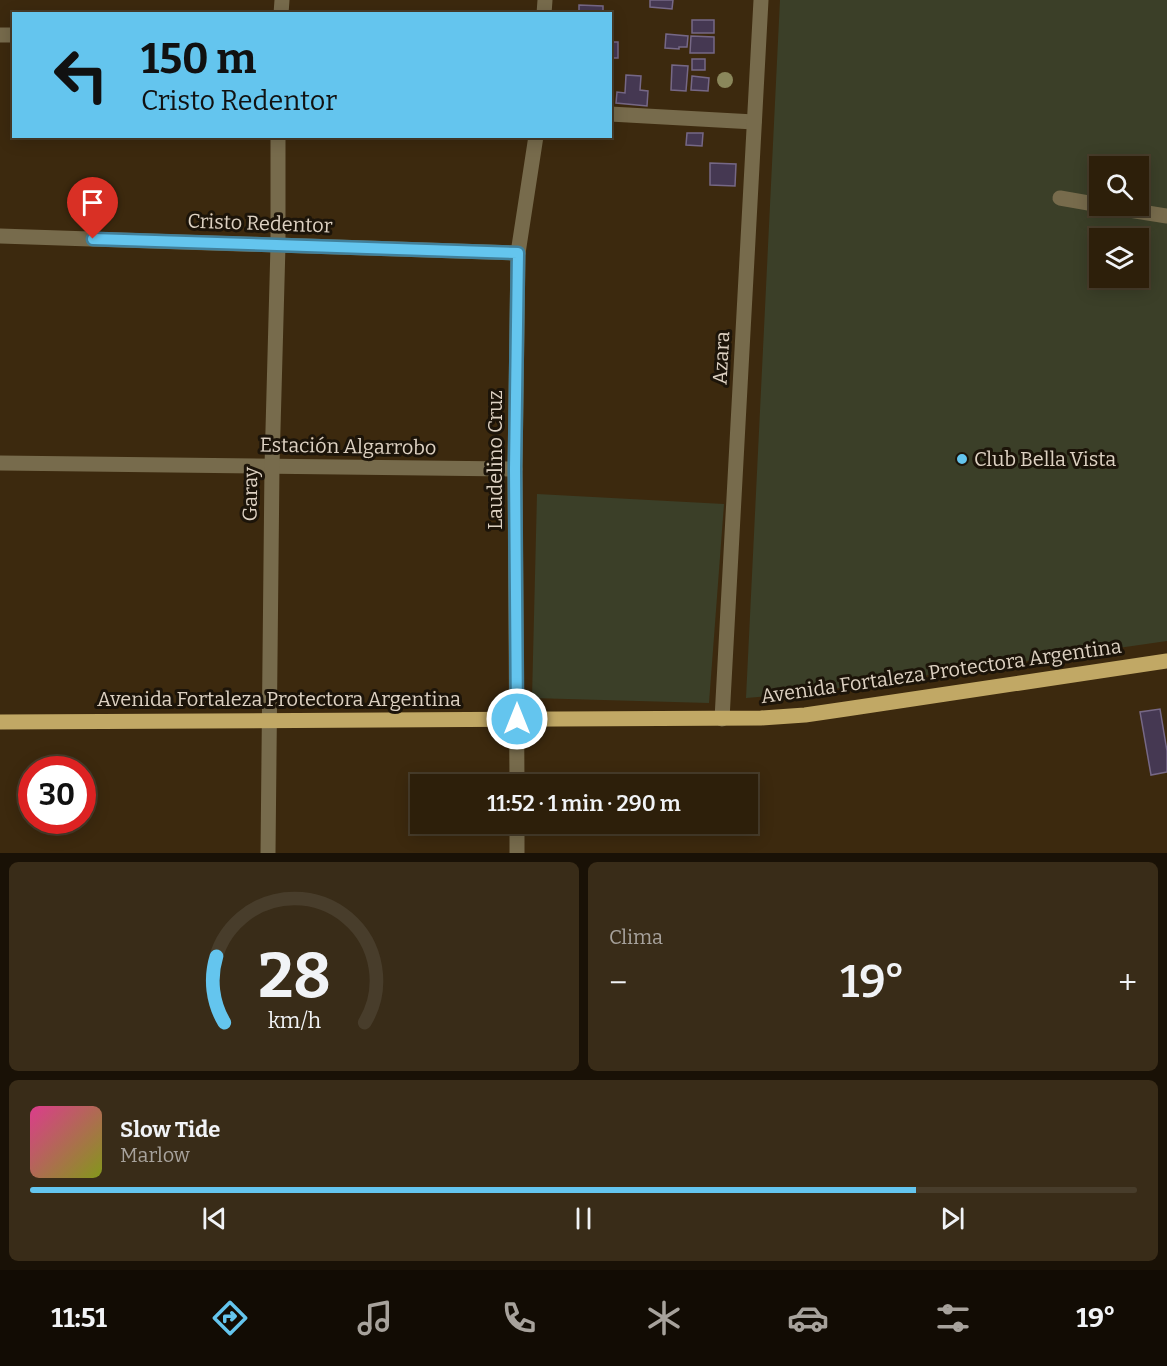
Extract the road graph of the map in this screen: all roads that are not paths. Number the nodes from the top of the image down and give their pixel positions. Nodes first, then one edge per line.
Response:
1 (761, 0) edge
2 (612, 114) edge
3 (754, 122) junction
4 (278, 138) edge
5 (536, 138) edge
6 (1060, 198) dead end
7 (1089, 203) edge
8 (1149, 213) edge
9 (1167, 216) edge
10 (0, 236) edge
11 (278, 245) junction
12 (518, 253) junction
13 (0, 463) edge
14 (272, 466) junction
15 (515, 469) junction
16 (1167, 661) edge
17 (517, 719) junction
18 (722, 719) junction
19 (268, 721) junction
20 (0, 722) edge
21 (517, 774) edge
22 (517, 834) edge
23 (268, 853) edge
24 (517, 853) edge

1 - 3 street, Azara
2 - 3 street
3 - 18 street, Azara
4 - 11 street, Garay
5 - 12 street, Laudelino Cruz
6 - 7 street
8 - 9 street
10 - 11 street, Cristo Redentor
11 - 12 street, Cristo Redentor
11 - 14 street, Garay
12 - 15 street, Laudelino Cruz
13 - 14 street, Estación Algarrobo
14 - 15 street, Estación Algarrobo
14 - 19 street, Garay
15 - 17 street, Laudelino Cruz
16 - 18 main road, Avenida Fortaleza Protectora Argentina
17 - 18 main road, Avenida Fortaleza Protectora Argentina
17 - 19 main road, Avenida Fortaleza Protectora Argentina
17 - 21 street, Laudelino Cruz
19 - 20 main road, Avenida Fortaleza Protectora Argentina
19 - 23 street, Garay
22 - 24 street

